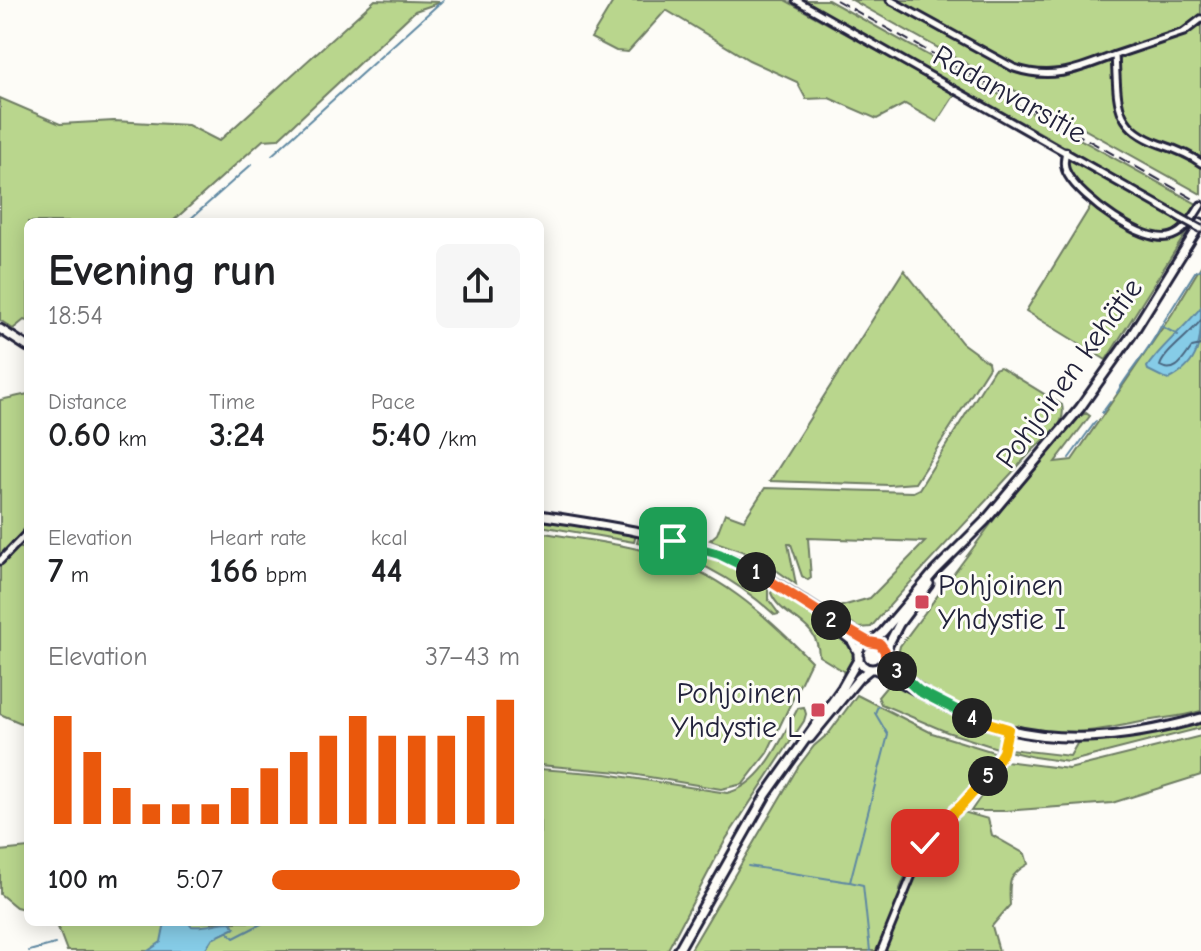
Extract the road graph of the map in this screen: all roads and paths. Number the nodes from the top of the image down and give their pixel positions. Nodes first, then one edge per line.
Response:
1 (796, 0) edge
2 (890, 0) edge
3 (1201, 19) edge
4 (1115, 55) junction
5 (1066, 151) junction
6 (1201, 163) edge
7 (1201, 205) edge
8 (1201, 226) edge
9 (0, 329) edge
10 (24, 344) edge
11 (544, 516) edge
12 (24, 536) edge
13 (964, 543) junction
14 (0, 561) edge
15 (824, 615) junction
16 (871, 642) junction
17 (858, 655) junction
18 (885, 655) junction
19 (872, 669) junction
20 (919, 691) junction
21 (1201, 718) edge
22 (1008, 729) junction
23 (757, 811) junction
24 (678, 951) edge
25 (881, 951) edge

1 - 5 street, Radanvarsitie
2 - 4 street
3 - 4 street
4 - 6 street
5 - 7 street
5 - 8 street, Radanvarsitie, bridge
8 - 13 main road, Pohjoinen kehätie
9 - 10 main road
11 - 15 main road
12 - 14 street
13 - 16 main road, Pohjoinen kehätie
13 - 18 main road, Pohjoinen kehätie
15 - 16 main road
15 - 17 main road
16 - 17 main road
16 - 18 main road
17 - 19 main road
17 - 23 main road
18 - 19 main road
18 - 20 main road
19 - 20 main road
19 - 23 main road
20 - 22 main road
21 - 22 main road
22 - 25 street
23 - 24 main road

